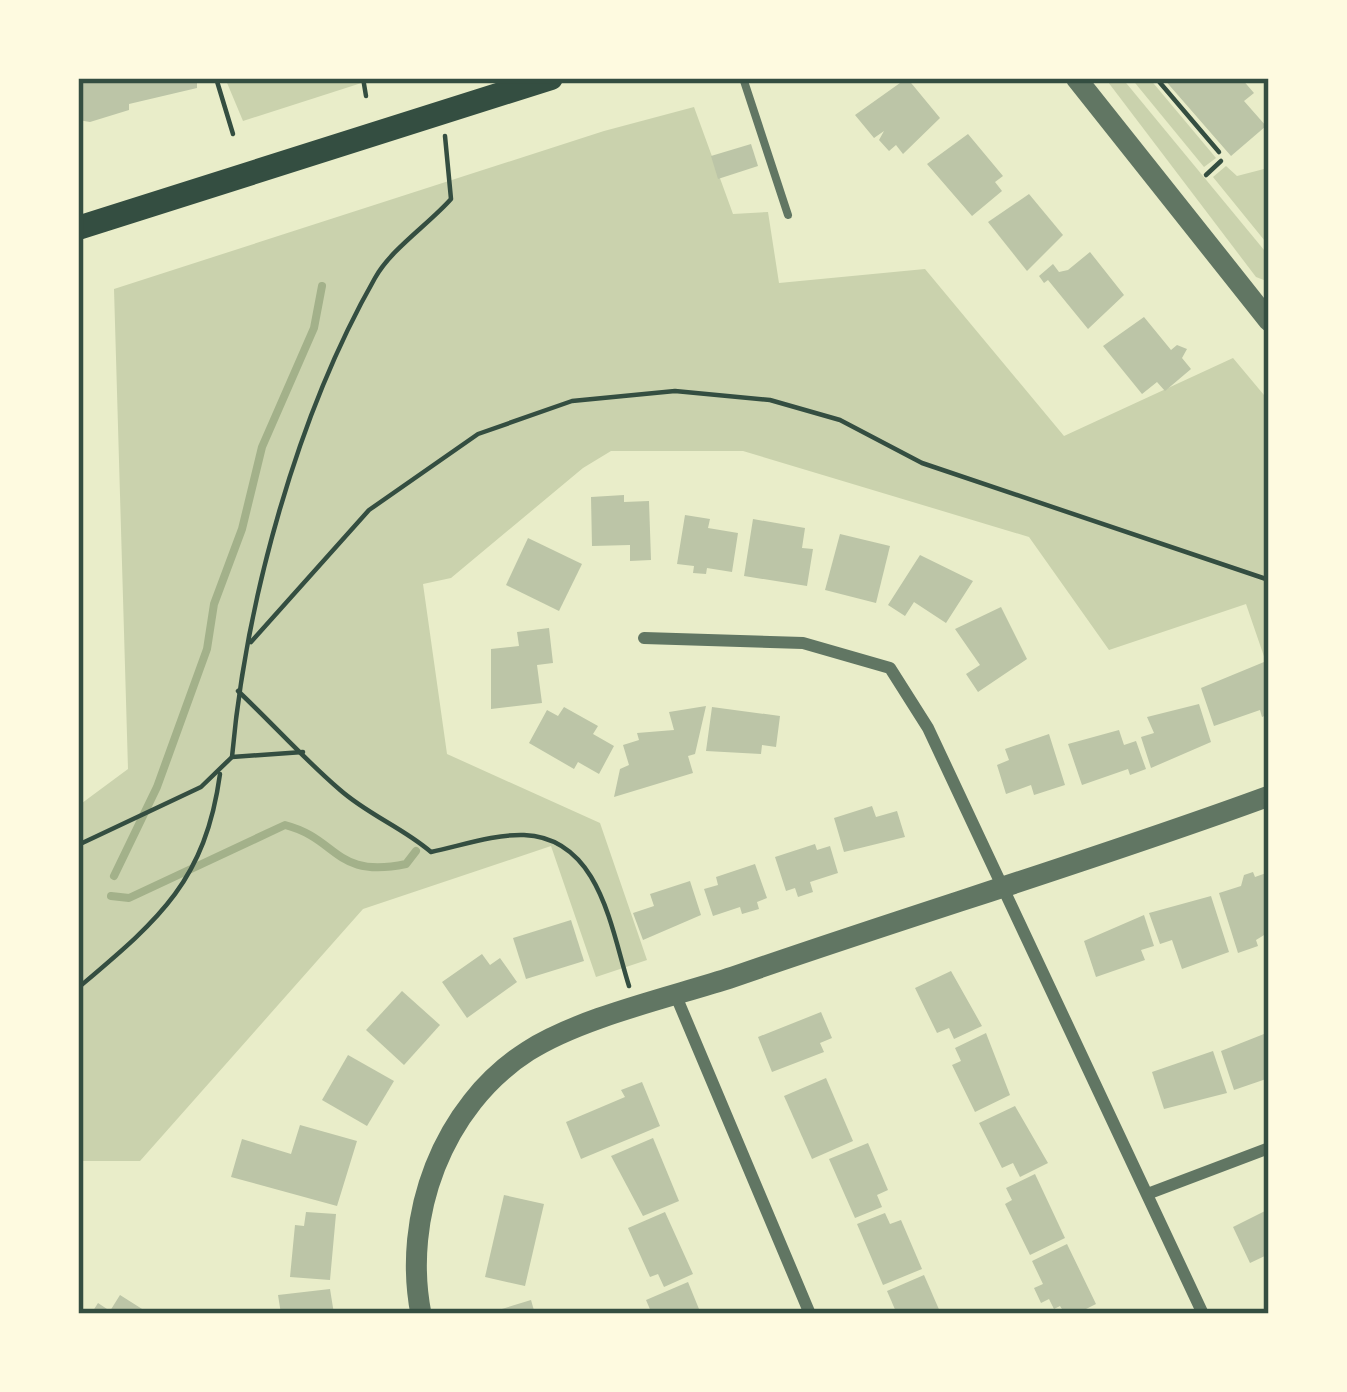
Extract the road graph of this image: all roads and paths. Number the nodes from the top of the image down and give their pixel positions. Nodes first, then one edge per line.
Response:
1 (216, 78) edge
2 (363, 78) edge
3 (551, 78) edge
4 (743, 78) edge
5 (1076, 78) edge
6 (1156, 78) edge
7 (366, 96) dead end
8 (438, 115) junction
9 (233, 134) dead end
10 (1219, 152) dead end
11 (1221, 161) dead end
12 (1206, 175) dead end
13 (788, 215) dead end
14 (78, 228) edge
15 (1269, 321) edge
16 (1269, 580) edge
17 (644, 638) dead end
18 (251, 642) junction
19 (238, 691) junction
20 (303, 752) junction
21 (232, 757) junction
22 (220, 774) junction
23 (1269, 796) edge
24 (78, 845) edge
25 (999, 885) junction
26 (78, 988) edge
27 (676, 996) junction
28 (634, 1007) junction
29 (1269, 1148) edge
30 (1150, 1193) junction
31 (422, 1314) edge
32 (810, 1314) edge
33 (1203, 1314) edge

1 - 9 path
2 - 7 path
3 - 8 main road
4 - 13 lane
5 - 15 street
6 - 10 path
8 - 14 main road
8 - 18 path
11 - 12 path
16 - 18 path
17 - 25 street
18 - 19 path
19 - 20 path
19 - 21 path
20 - 21 path
20 - 28 path
21 - 22 path
22 - 24 path
22 - 26 path
23 - 25 street
25 - 27 street
25 - 30 street
27 - 28 street
27 - 32 street
28 - 31 street
29 - 30 street
30 - 33 street

